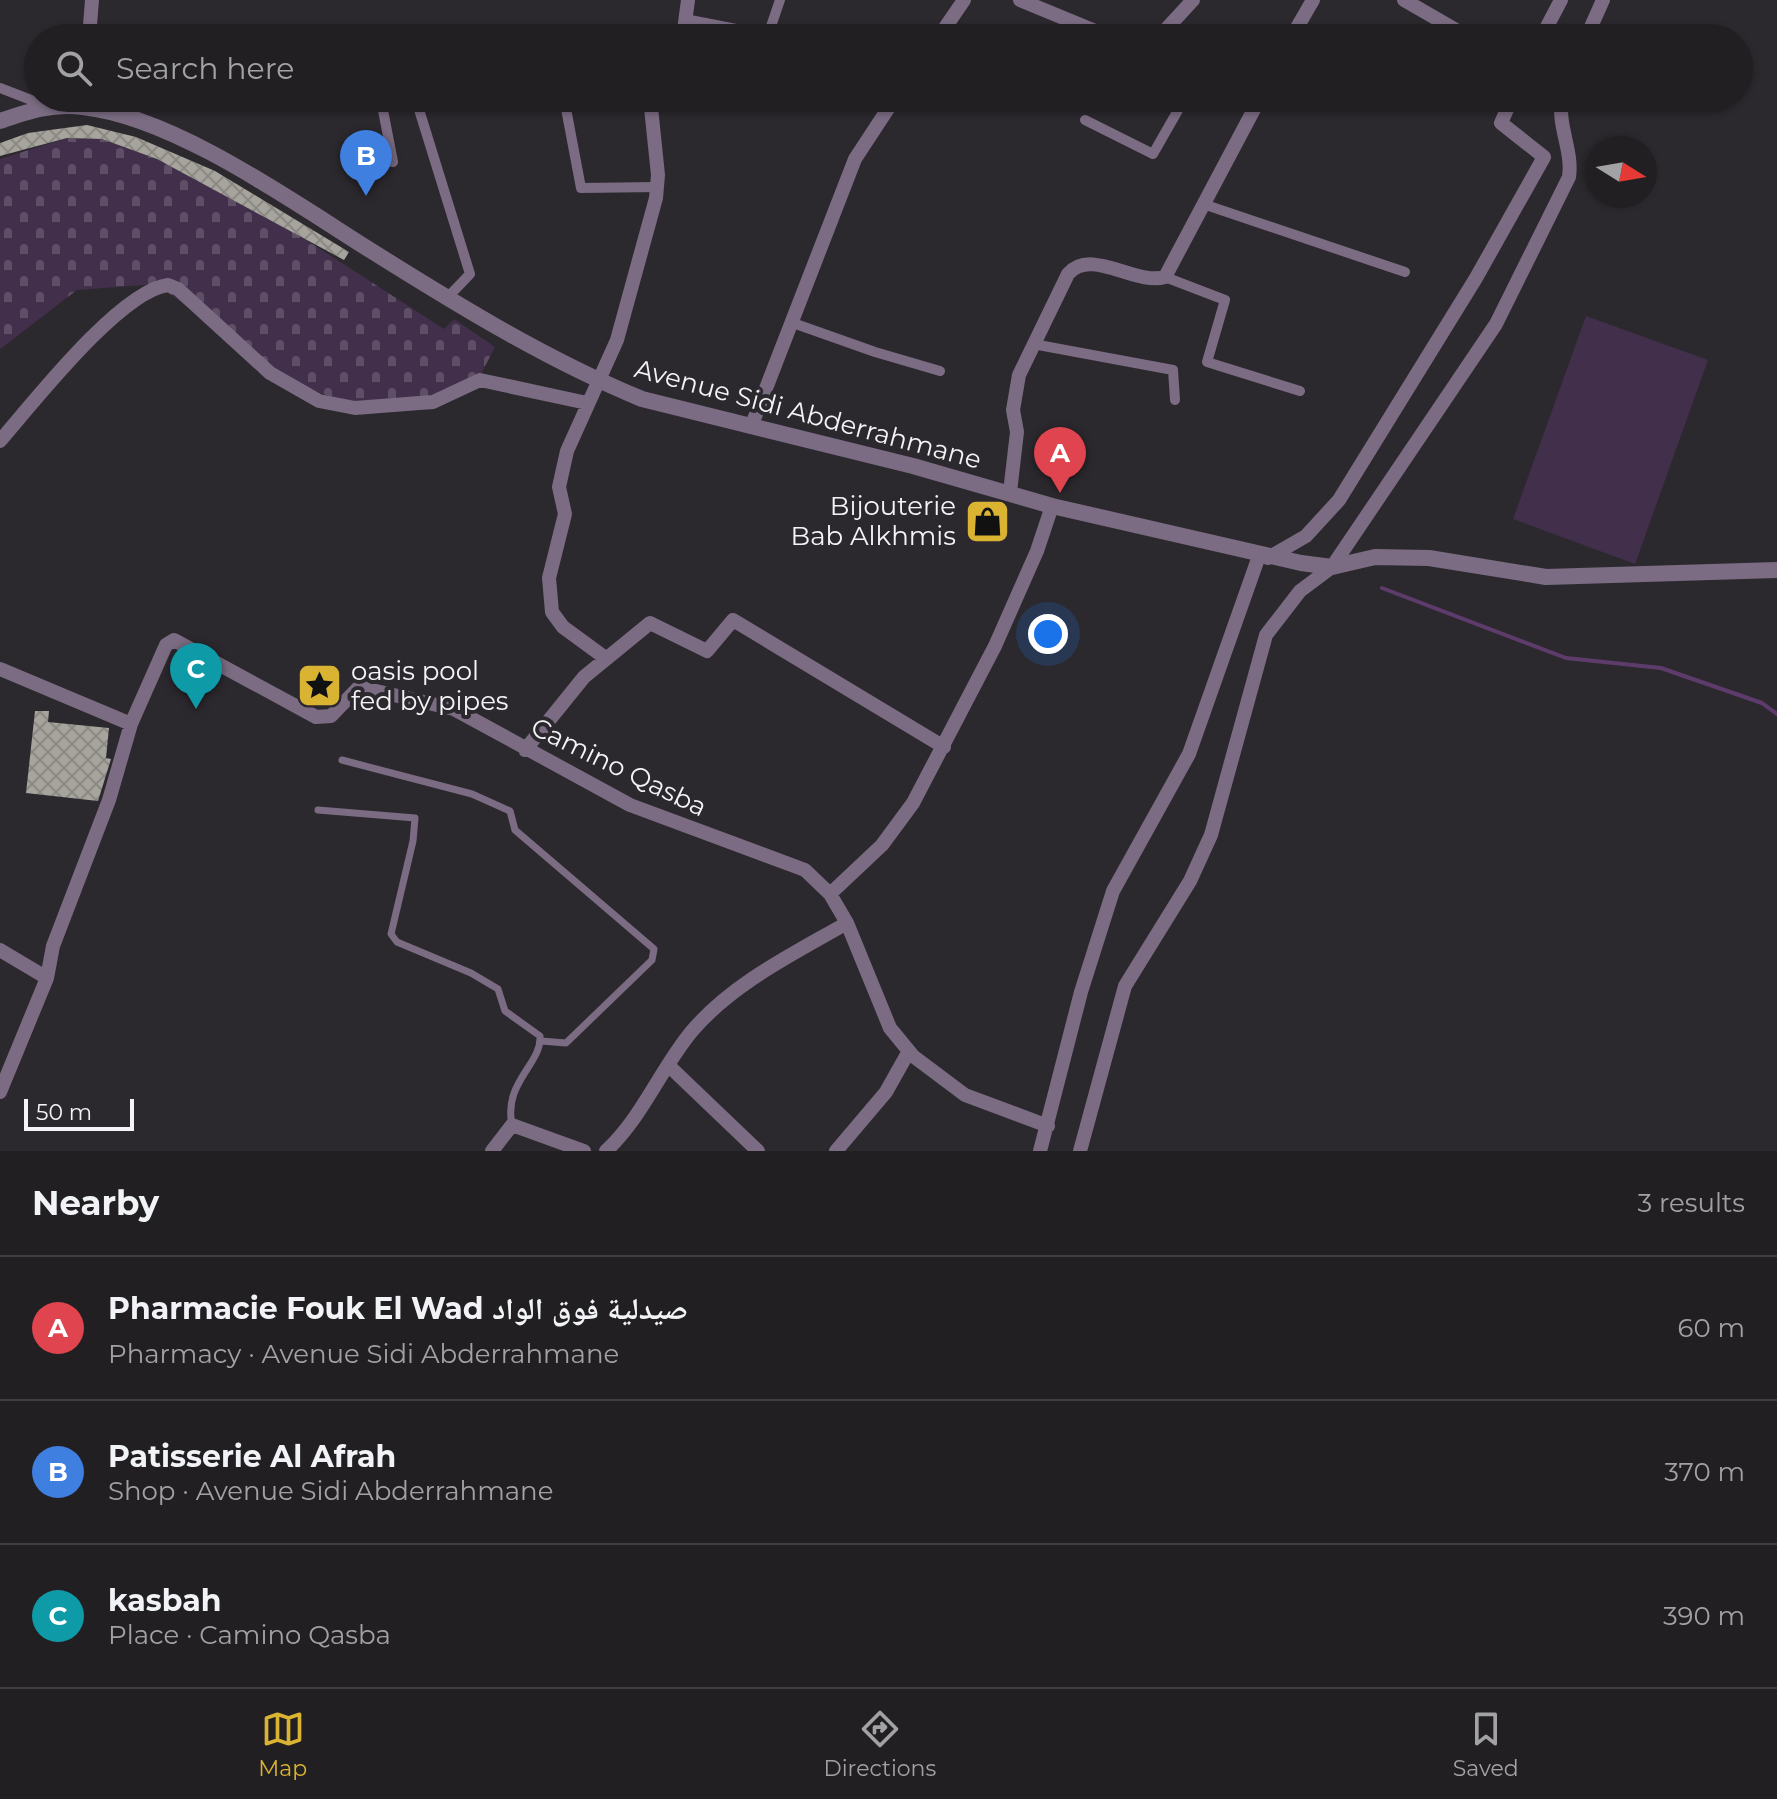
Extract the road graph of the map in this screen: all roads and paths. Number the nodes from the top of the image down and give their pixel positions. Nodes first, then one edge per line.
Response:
1 (92, 0) edge
2 (688, 0) edge
3 (780, 0) edge
4 (964, 0) edge
5 (1020, 0) edge
6 (1193, 0) edge
7 (1313, 0) edge
8 (1404, 0) edge
9 (1561, 0) edge
10 (1603, 0) edge
11 (685, 19) junction
12 (90, 24) edge
13 (684, 24) edge
14 (711, 24) edge
15 (772, 24) edge
16 (948, 24) edge
17 (1078, 24) edge
18 (1171, 24) edge
19 (1299, 24) edge
20 (1446, 24) edge
21 (1548, 24) edge
22 (1592, 24) edge
23 (0, 88) edge
24 (24, 97) edge
25 (25, 112) edge
26 (112, 112) edge
27 (383, 112) edge
28 (420, 112) edge
29 (567, 112) edge
30 (651, 112) edge
31 (886, 112) edge
32 (1177, 112) edge
33 (1253, 112) edge
34 (1506, 112) edge
35 (1561, 112) edge
36 (1085, 120) dead end
37 (0, 121) edge
38 (393, 162) dead end
39 (658, 187) junction
40 (1206, 205) junction
41 (1405, 272) dead end
42 (1165, 277) junction
43 (448, 297) junction
44 (793, 323) junction
45 (1033, 344) junction
46 (940, 371) dead end
47 (600, 378) junction
48 (1300, 391) dead end
49 (1175, 400) dead end
50 (587, 403) junction
51 (751, 427) junction
52 (0, 441) edge
53 (1010, 492) junction
54 (1052, 506) junction
55 (1263, 557) junction
56 (1332, 567) junction
57 (1777, 570) edge
58 (604, 657) junction
59 (0, 669) edge
60 (131, 724) junction
61 (944, 747) junction
62 (525, 750) junction
63 (342, 760) dead end
64 (318, 810) dead end
65 (830, 894) junction
66 (847, 923) junction
67 (0, 950) edge
68 (47, 978) junction
69 (541, 1041) junction
70 (909, 1051) junction
71 (669, 1066) junction
72 (0, 1092) edge
73 (512, 1125) junction
74 (1048, 1126) junction
75 (492, 1151) edge
76 (584, 1151) edge
77 (606, 1151) edge
78 (758, 1151) edge
79 (836, 1151) edge
80 (1040, 1151) edge
81 (1080, 1151) edge

1 - 12 street
2 - 11 street
3 - 15 street
4 - 16 street
5 - 17 street
6 - 18 street
7 - 19 street
8 - 20 street
9 - 21 street
10 - 22 street
11 - 13 street
11 - 14 street
23 - 24 street
25 - 37 street, Avenue Sidi Abderrahmane
26 - 43 street, Avenue Sidi Abderrahmane
27 - 38 street
28 - 43 street
29 - 39 street
30 - 39 street
31 - 44 street
32 - 36 street
33 - 40 street
34 - 55 street
35 - 56 street
39 - 47 street
40 - 41 street
40 - 42 street
42 - 45 street
42 - 48 street
43 - 47 street, Avenue Sidi Abderrahmane
44 - 46 street
44 - 51 street
45 - 49 street
45 - 53 street
47 - 50 street
47 - 51 street, Avenue Sidi Abderrahmane
50 - 52 street
50 - 58 street
51 - 53 street, Avenue Sidi Abderrahmane
53 - 54 street, Avenue Sidi Abderrahmane
54 - 55 street, Avenue Sidi Abderrahmane
54 - 61 street
55 - 56 street, Avenue Sidi Abderrahmane
55 - 74 street
56 - 57 street
56 - 81 street
58 - 61 street
58 - 62 street
59 - 60 street
60 - 62 street, Camino Qasba
60 - 68 street
61 - 65 street
62 - 65 street, Camino Qasba
63 - 69 lane
64 - 69 lane
65 - 66 street, Camino Qasba
66 - 70 street, Camino Qasba
66 - 71 street
67 - 68 street
68 - 72 street
69 - 73 lane
70 - 74 street, Camino Qasba
70 - 79 street
71 - 77 street
71 - 78 street
73 - 75 street
73 - 76 street
74 - 80 street

